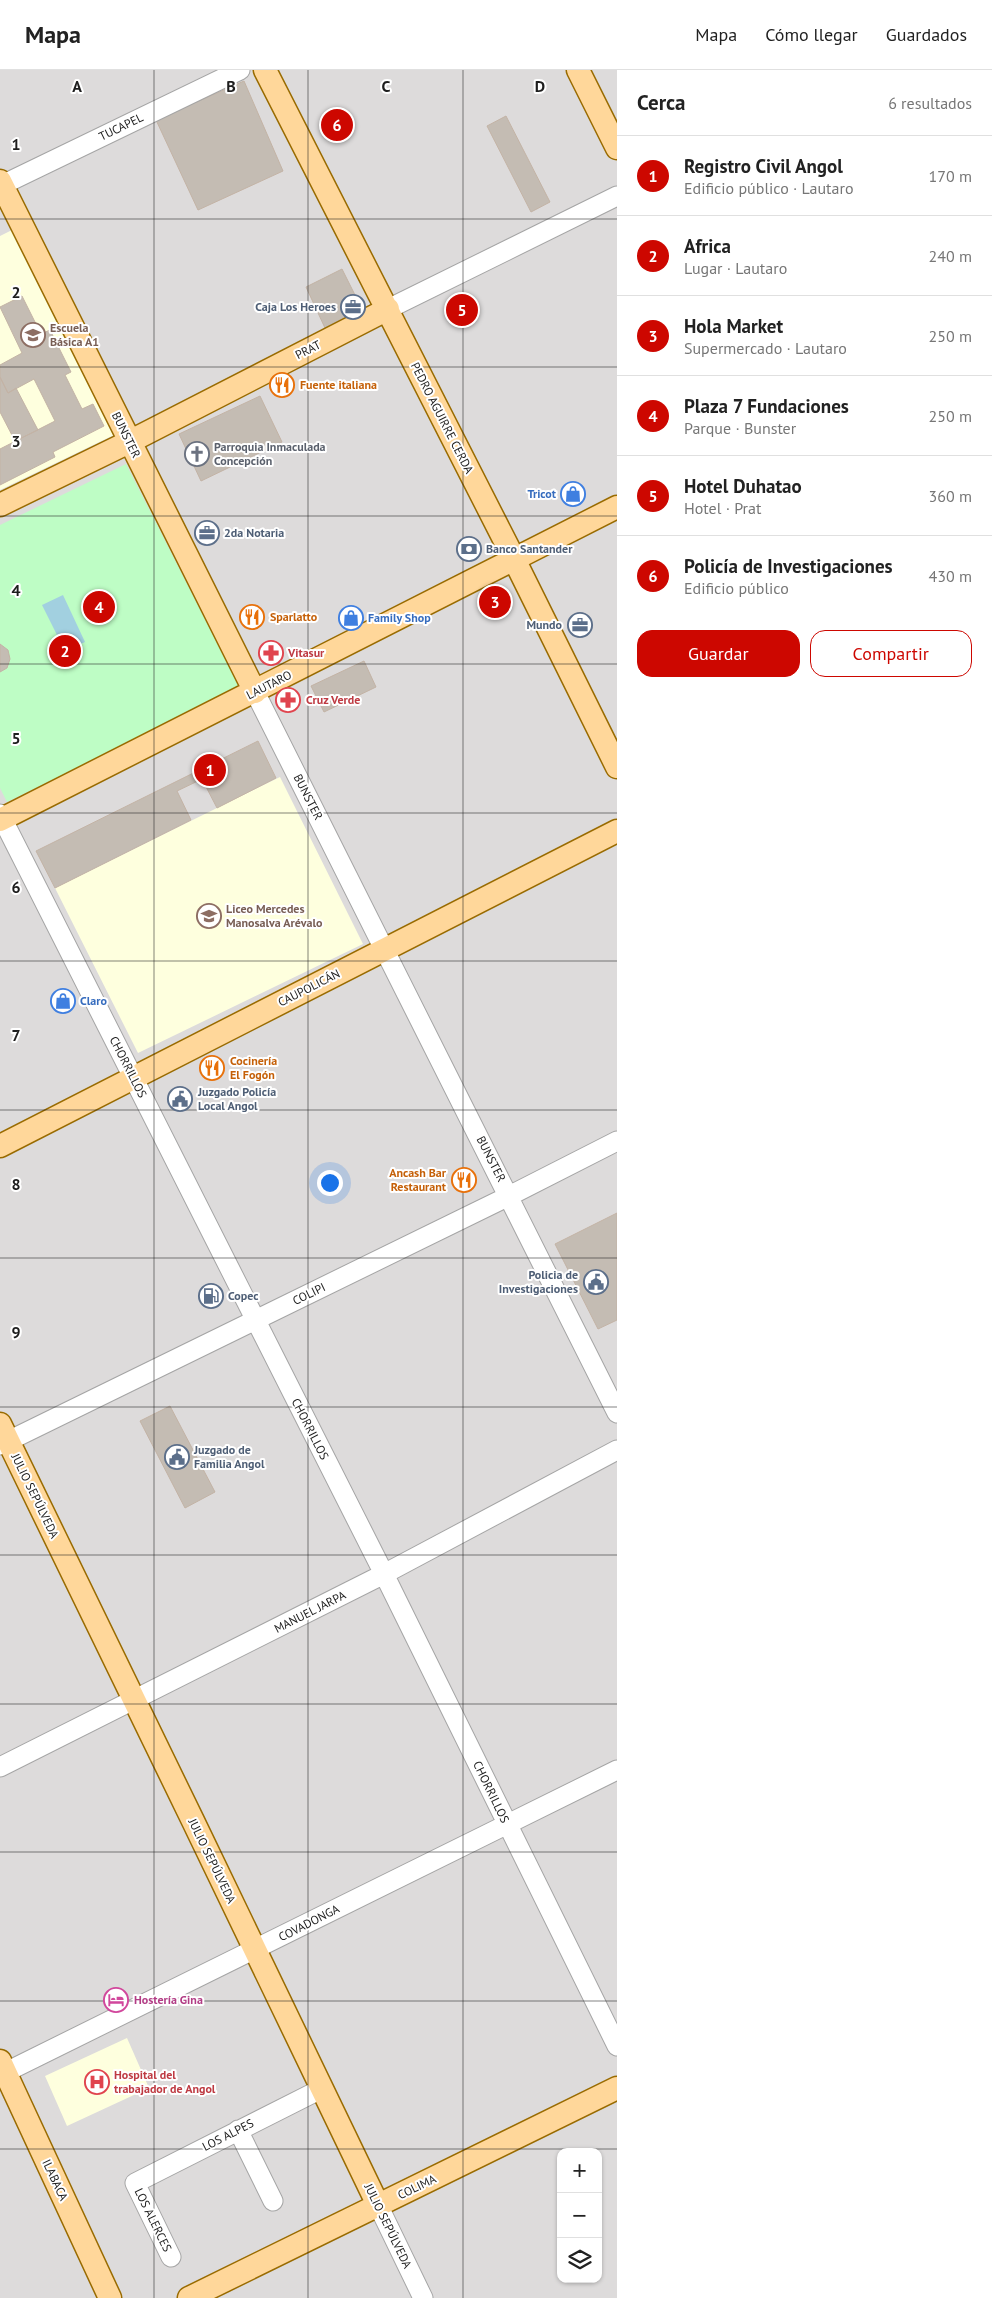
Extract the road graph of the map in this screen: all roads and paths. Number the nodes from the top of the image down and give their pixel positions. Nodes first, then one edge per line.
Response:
1 (240, 70) edge
2 (265, 70) edge
3 (578, 70) edge
4 (617, 148) edge
5 (1, 183) edge
6 (617, 196) edge
7 (388, 309) junction
8 (129, 442) junction
9 (0, 505) edge
10 (617, 508) edge
11 (514, 560) junction
12 (256, 692) junction
13 (617, 766) edge
14 (1, 818) edge
15 (617, 831) edge
16 (385, 949) junction
17 (133, 1078) junction
18 (617, 1141) edge
19 (0, 1146) edge
20 (510, 1196) junction
21 (255, 1321) junction
22 (617, 1413) edge
23 (3, 1437) edge
24 (617, 1450) edge
25 (384, 1574) junction
26 (133, 1702) junction
27 (0, 1768) edge
28 (617, 1770) edge
29 (506, 1824) junction
30 (256, 1950) junction
31 (617, 2046) edge
32 (2, 2070) edge
33 (617, 2088) edge
34 (322, 2089) junction
35 (238, 2130) junction
36 (134, 2183) joint
37 (273, 2202) dead end
38 (378, 2206) junction
39 (171, 2258) dead end
40 (110, 2298) edge
41 (189, 2298) edge
42 (423, 2298) edge

1 - 5 street, TUCAPEL
2 - 7 main road, PEDRO AGUIRRE CERDA
3 - 4 main road
5 - 8 main road, BUNSTER
6 - 7 street, PRAT
7 - 8 main road, PRAT
7 - 11 main road, PEDRO AGUIRRE CERDA
8 - 9 main road, PRAT
8 - 12 main road, BUNSTER
10 - 11 main road, LAUTARO
11 - 12 main road, LAUTARO
11 - 13 main road, PEDRO AGUIRRE CERDA
12 - 14 main road, LAUTARO
12 - 16 street, BUNSTER
14 - 17 street, CHORRILLOS
15 - 16 main road, CAUPOLICÁN
16 - 17 main road, CAUPOLICÁN
16 - 20 street, BUNSTER
17 - 19 main road, CAUPOLICÁN
17 - 21 street, CHORRILLOS
18 - 20 street, COLIPI
20 - 21 street, COLIPI
20 - 22 street, BUNSTER
21 - 23 street, COLIPI
21 - 25 street, CHORRILLOS
23 - 26 main road, JULIO SEPÚLVEDA
24 - 25 street, MANUEL JARPA
25 - 26 street, MANUEL JARPA
25 - 29 street, CHORRILLOS
26 - 27 street, MANUEL JARPA
26 - 30 main road, JULIO SEPÚLVEDA
28 - 29 street, COVADONGA
29 - 30 street, COVADONGA
29 - 31 street, CHORRILLOS
30 - 32 street, COVADONGA
30 - 34 main road, JULIO SEPÚLVEDA
32 - 40 main road, ILABACA
33 - 38 main road, COLIMA
34 - 35 street, LOS ALPES
34 - 38 main road, JULIO SEPÚLVEDA
35 - 36 street, LOS ALPES
35 - 37 street
36 - 39 street, LOS ALERCES
38 - 41 main road, COLIMA
38 - 42 street, JULIO SEPÚLVEDA

